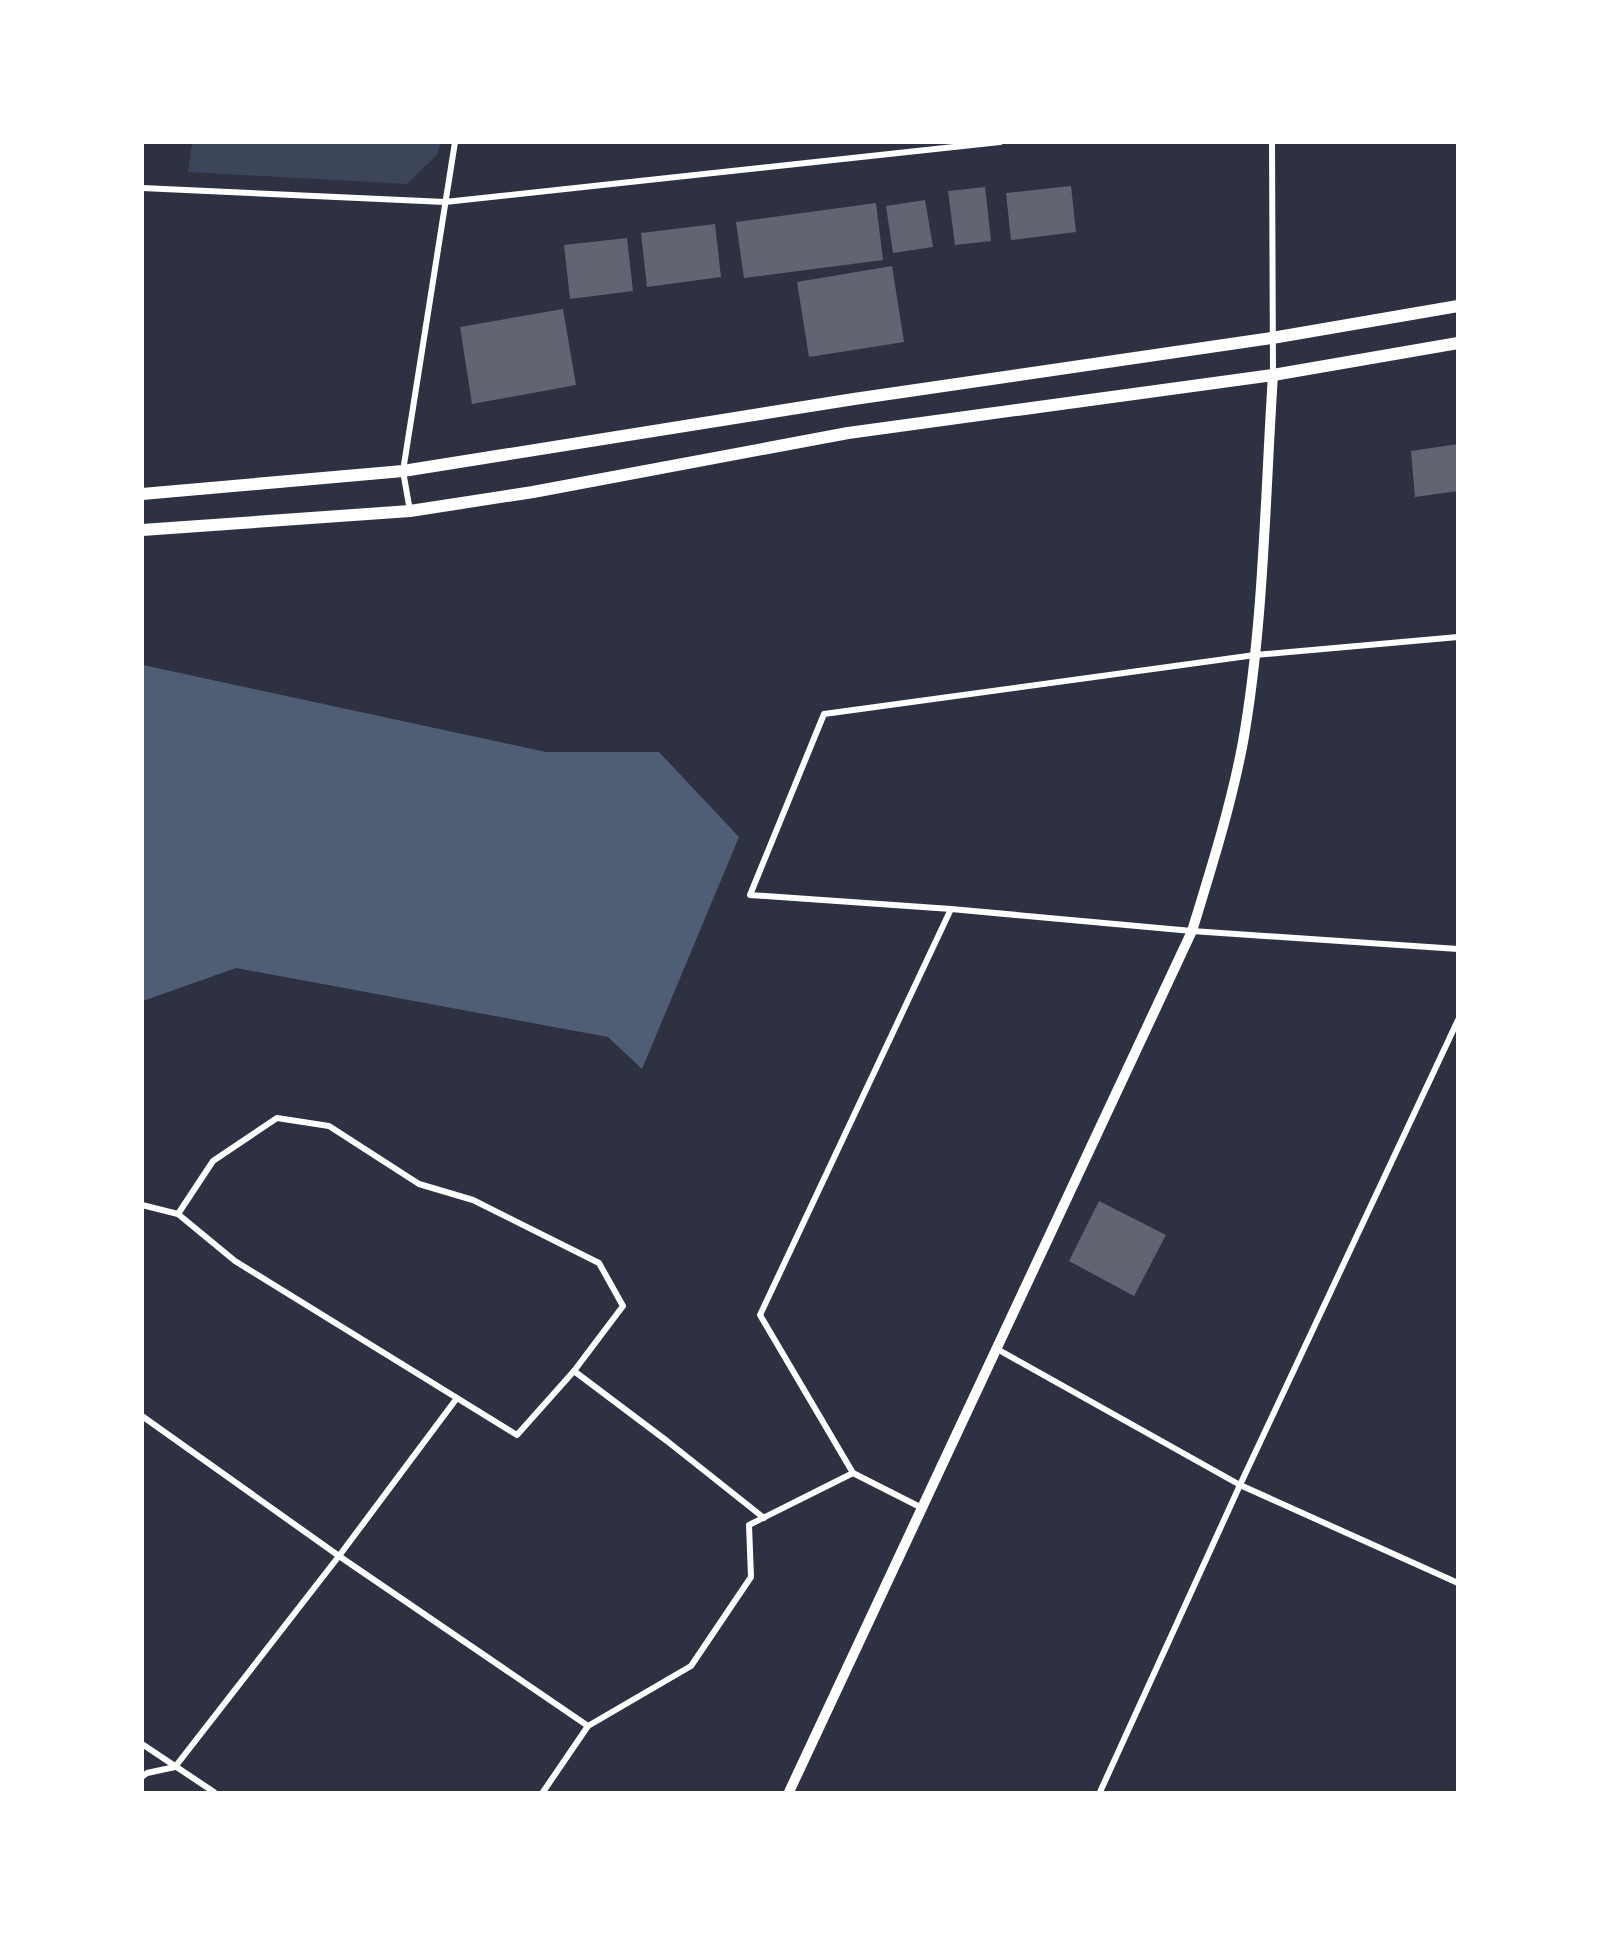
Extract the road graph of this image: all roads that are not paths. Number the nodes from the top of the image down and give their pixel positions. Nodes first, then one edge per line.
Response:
1 (455, 142) edge
2 (1000, 142) edge
3 (1272, 142) edge
4 (142, 188) edge
5 (445, 202) junction
6 (1458, 306) edge
7 (1272, 338) junction
8 (1458, 343) edge
9 (1273, 375) junction
10 (403, 471) junction
11 (142, 494) edge
12 (410, 511) junction
13 (142, 530) edge
14 (1458, 637) edge
15 (1255, 655) junction
16 (951, 909) junction
17 (1192, 931) junction
18 (1458, 950) edge
19 (1458, 1020) edge
20 (142, 1205) edge
21 (178, 1214) junction
22 (997, 1349) junction
23 (574, 1371) junction
24 (457, 1398) junction
25 (142, 1416) edge
26 (854, 1473) junction
27 (1240, 1485) junction
28 (923, 1509) junction
29 (764, 1518) junction
30 (339, 1556) junction
31 (1458, 1583) edge
32 (588, 1726) junction
33 (142, 1744) edge
34 (175, 1767) junction
35 (142, 1777) edge
36 (214, 1792) edge
37 (543, 1792) edge
38 (789, 1792) edge
39 (1100, 1792) edge

1 - 5 street
2 - 5 street
3 - 7 street
4 - 5 street
5 - 10 street
6 - 7 main road
7 - 9 street
7 - 10 main road
8 - 9 main road
9 - 12 main road
9 - 15 street
10 - 11 main road
10 - 12 street
12 - 13 main road
14 - 15 street
15 - 16 street
15 - 17 street
16 - 17 street
16 - 26 street
17 - 18 street
17 - 22 street
19 - 27 street
20 - 21 street
21 - 23 street
21 - 24 street
22 - 27 street
22 - 28 street
23 - 24 street
23 - 29 street
24 - 30 street
25 - 30 street
26 - 28 street
26 - 29 street
27 - 31 street
27 - 39 street
28 - 38 street
29 - 32 street
30 - 32 street
30 - 34 street
32 - 37 street
33 - 34 street
34 - 35 street
34 - 36 street

